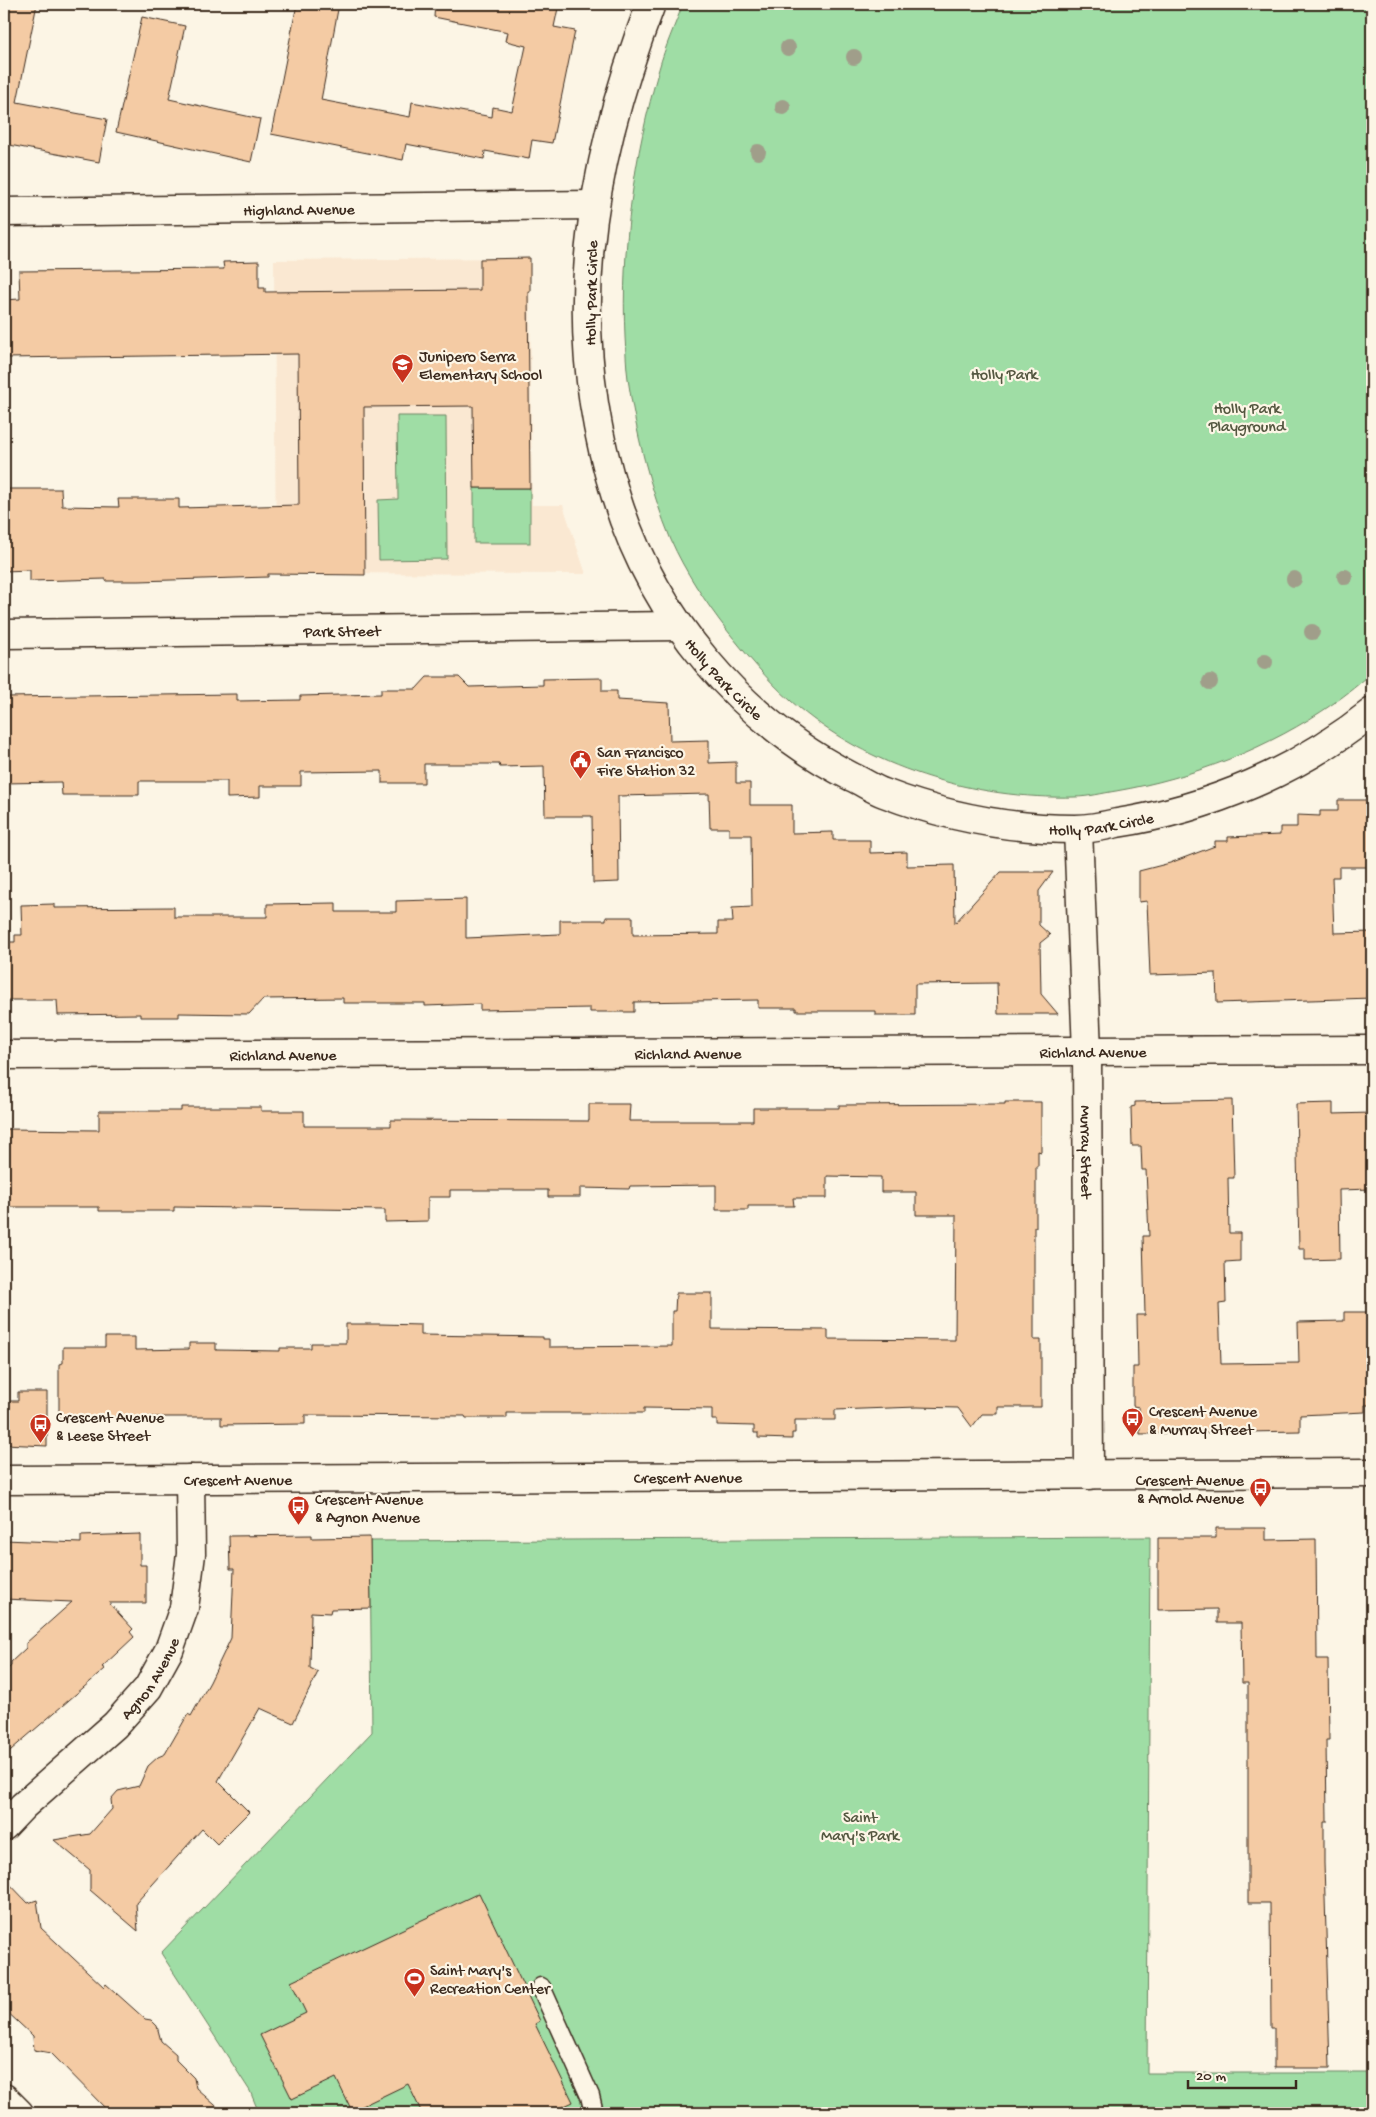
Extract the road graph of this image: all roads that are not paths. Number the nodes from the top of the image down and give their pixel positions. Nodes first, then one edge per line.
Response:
1 (650, 4) edge
2 (594, 205) junction
3 (4, 212) edge
4 (679, 626) junction
5 (4, 634) edge
6 (1372, 712) edge
7 (1078, 830) junction
8 (1372, 1050) edge
9 (1087, 1051) junction
10 (4, 1055) edge
11 (1372, 1473) edge
12 (1089, 1475) junction
13 (190, 1479) junction
14 (4, 1480) edge
15 (4, 1826) edge
16 (541, 1987) dead end
17 (4, 2098) edge
18 (19, 2113) edge
19 (594, 2113) edge

1 - 2 street, Holly Park Circle
2 - 3 street, Highland Avenue
2 - 4 street, Holly Park Circle
4 - 5 street, Park Street
4 - 7 street, Holly Park Circle
6 - 7 street, Holly Park Circle
7 - 9 street, Murray Street
8 - 9 street, Richland Avenue
9 - 10 street, Richland Avenue
9 - 12 street, Murray Street
11 - 12 street, Crescent Avenue
12 - 13 street, Crescent Avenue
13 - 14 street, Crescent Avenue
13 - 15 street, Agnon Avenue
16 - 19 lane
17 - 18 street

